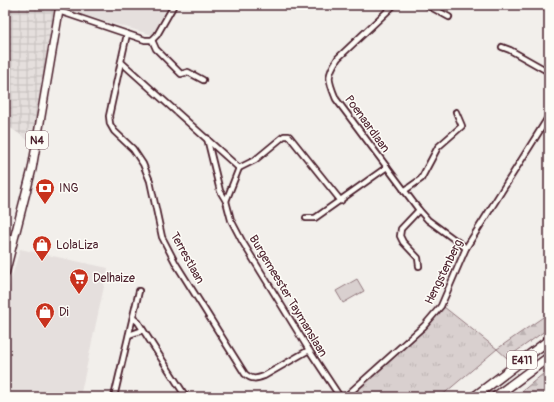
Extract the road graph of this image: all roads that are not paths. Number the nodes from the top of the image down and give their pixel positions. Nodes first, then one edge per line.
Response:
1 (174, 5) edge
2 (394, 5) edge
3 (427, 5) edge
4 (60, 8) edge
5 (449, 17) dead end
6 (127, 34) junction
7 (152, 40) junction
8 (502, 47) dead end
9 (121, 62) junction
10 (549, 72) edge
11 (203, 80) dead end
12 (456, 112) dead end
13 (549, 116) edge
14 (206, 137) junction
15 (387, 167) junction
16 (239, 168) junction
17 (404, 191) junction
18 (341, 201) junction
19 (226, 202) junction
20 (419, 210) junction
21 (306, 218) dead end
22 (466, 248) junction
23 (8, 251) edge
24 (7, 262) edge
25 (419, 266) dead end
26 (5, 274) edge
27 (139, 291) dead end
28 (133, 318) junction
29 (143, 330) junction
30 (129, 335) junction
31 (549, 340) edge
32 (308, 350) junction
33 (549, 356) edge
34 (114, 397) edge
35 (186, 397) edge
36 (340, 397) edge
37 (345, 397) edge
38 (474, 397) edge
39 (495, 397) edge

1 - 7 street
2 - 15 street, Poenaardlaan
3 - 5 street
4 - 6 street
4 - 23 main road, N4
6 - 7 street
6 - 9 street, Terrestlaan
7 - 11 street
8 - 10 street
9 - 14 street
9 - 32 street, Terrestlaan
12 - 17 street
13 - 22 street, Hengstenberg
14 - 16 street
14 - 19 street, Burgemeester Taymanslaan
15 - 17 street, Poenaardlaan
15 - 18 street
16 - 18 street
16 - 19 street
17 - 20 street, Poenaardlaan
18 - 21 street
19 - 32 street, Burgemeester Taymanslaan
20 - 22 street, Poenaardlaan
20 - 25 street
22 - 37 street, Hengstenberg
23 - 24 main road, N4
24 - 26 main road, N4
27 - 28 street
28 - 29 street
28 - 30 street
29 - 30 street
29 - 35 street
30 - 34 street
31 - 38 highway, E411
32 - 36 street, Burgemeester Taymanslaan
33 - 39 highway, E411

